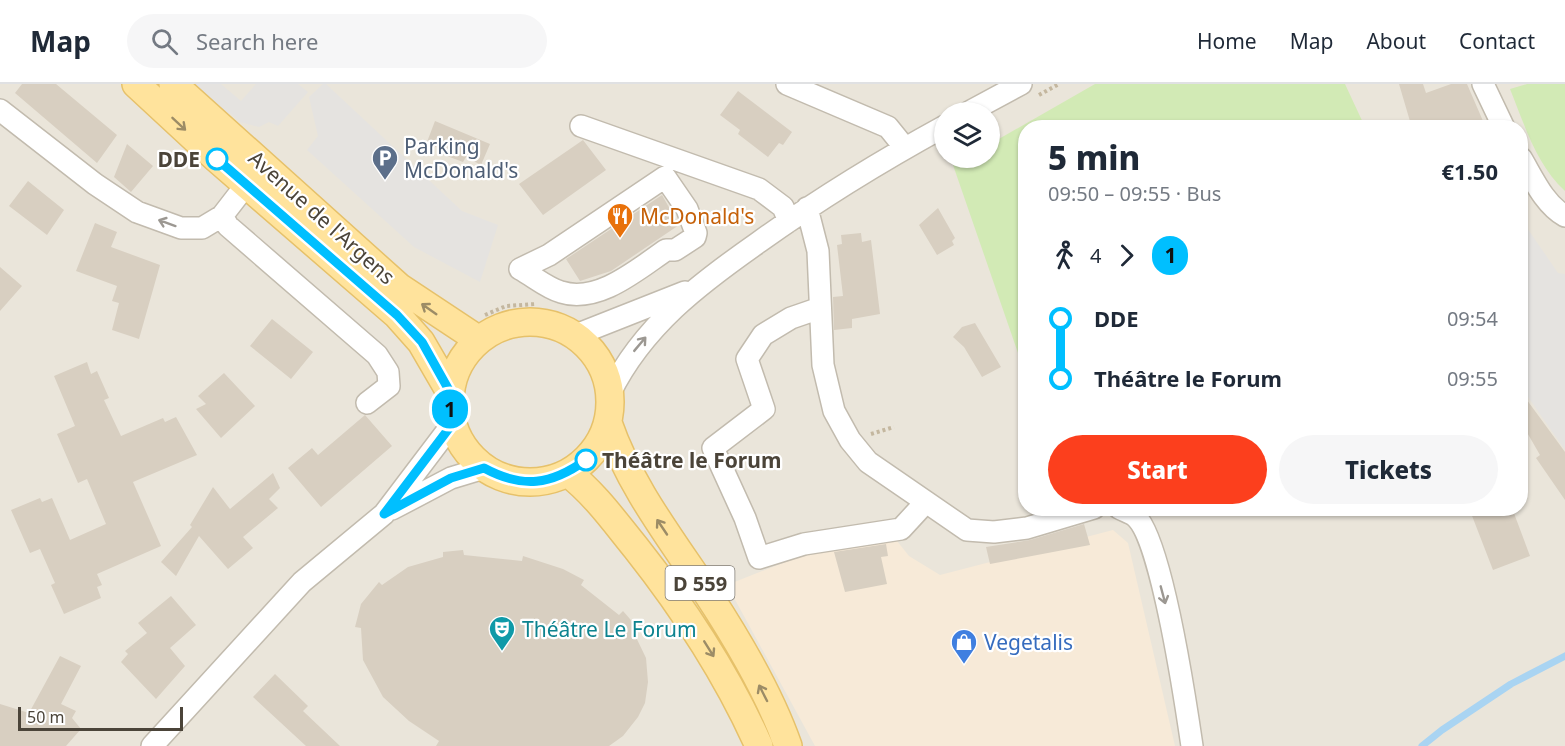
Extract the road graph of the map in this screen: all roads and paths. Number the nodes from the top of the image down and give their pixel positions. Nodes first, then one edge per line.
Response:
1 (136, 84) edge
2 (173, 84) edge
3 (787, 84) edge
4 (1020, 84) edge
5 (1483, 84) edge
6 (987, 102) edge
7 (0, 110) edge
8 (1500, 120) edge
9 (581, 126) dead end
10 (934, 132) edge
11 (905, 148) junction
12 (1528, 169) edge
13 (255, 173) junction
14 (807, 208) junction
15 (222, 216) junction
16 (1565, 216) edge
17 (789, 221) junction
18 (666, 250) joint
19 (693, 288) junction
20 (820, 308) junction
21 (576, 335) junction
22 (479, 340) junction
23 (450, 392) junction
24 (610, 393) junction
25 (368, 403) dead end
26 (453, 423) junction
27 (608, 423) junction
28 (484, 468) junction
29 (568, 473) junction
30 (925, 503) junction
31 (384, 514) junction
32 (1067, 516) edge
33 (1134, 516) edge
34 (152, 746) edge
35 (759, 746) edge
36 (788, 746) edge
37 (1192, 746) edge

1 -> 13 main road, Avenue de l'Argens
2 - 13 main road, Avenue de l'Argens
3 - 11 street
4 - 6 street
5 - 8 street
15 -> 7 street
9 - 17 street
10 - 11 street
11 - 14 street
12 - 16 street
13 - 15 street
22 -> 13 main road, Avenue de l'Argens
13 - 23 main road, Avenue de l'Argens
14 - 17 street
14 - 20 street
15 - 25 street
17 - 19 street
18 - 18 street
19 - 21 street
24 -> 19 street
20 - 30 street
20 - 30 street
21 - 22 main road
21 - 24 main road
22 - 23 main road
23 - 26 main road
24 - 27 main road
26 - 28 main road
26 - 31 street
27 - 29 main road
36 -> 27 main road, D 559
28 - 29 main road
28 - 31 street
29 -> 35 main road, D 559
30 - 32 street
31 - 34 street
33 -> 37 street

